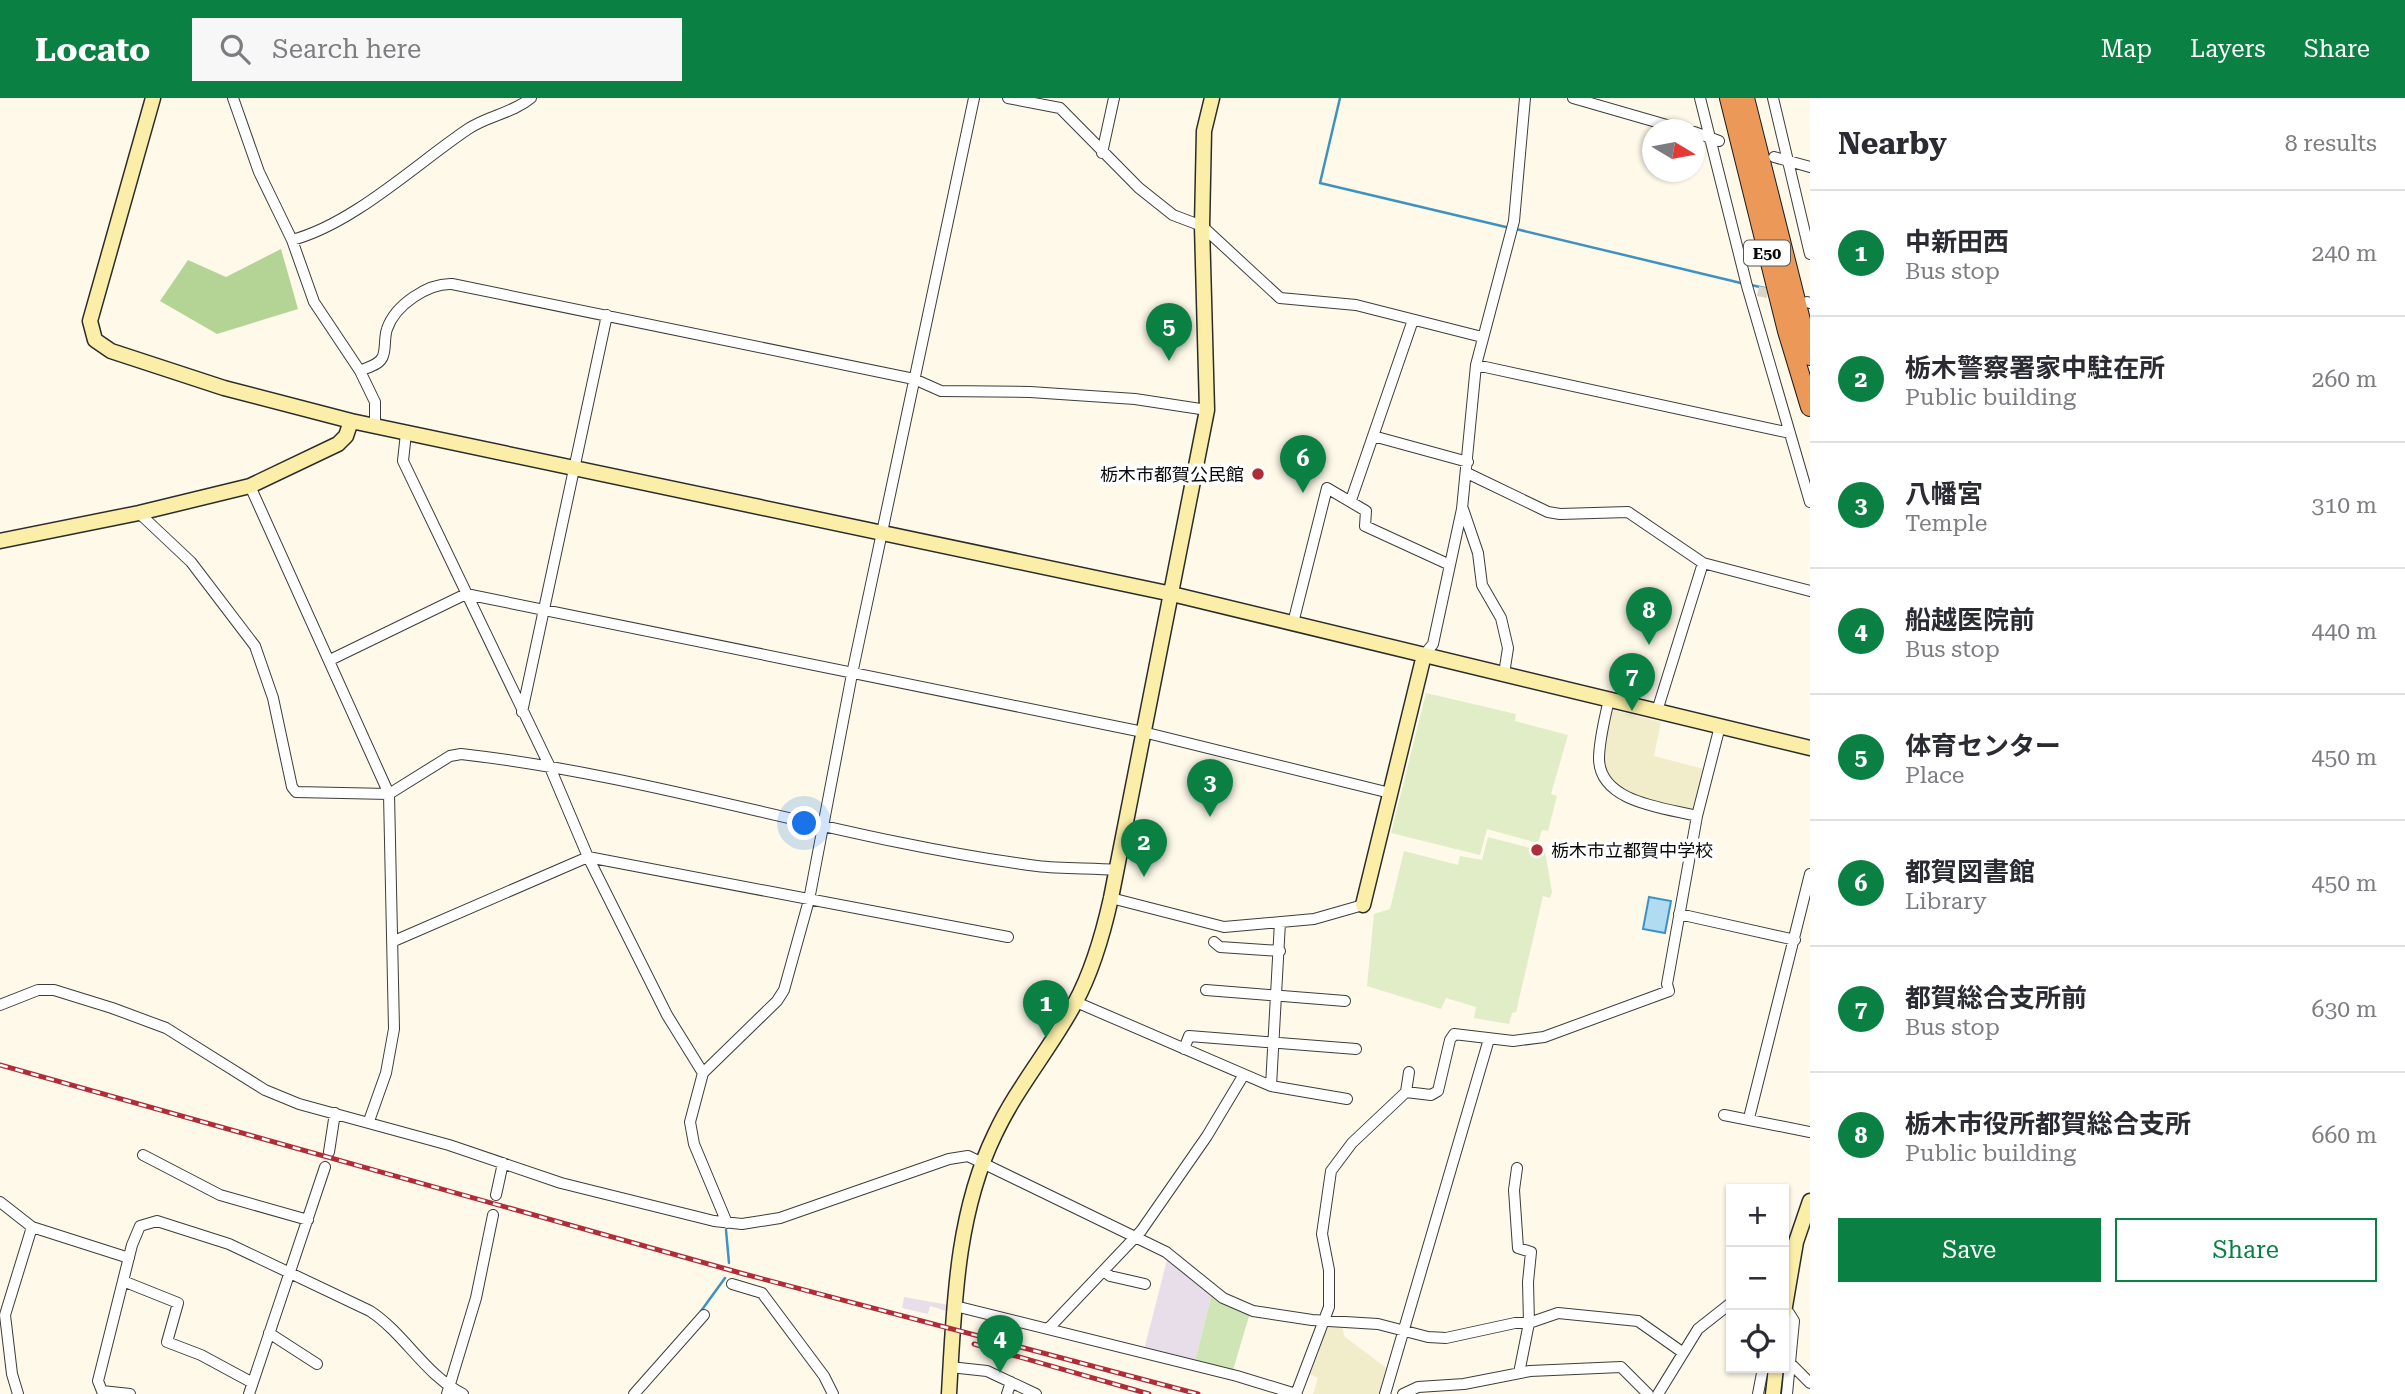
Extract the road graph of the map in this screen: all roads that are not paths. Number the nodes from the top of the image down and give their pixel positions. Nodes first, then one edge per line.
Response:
1 (153, 98) edge
2 (233, 98) edge
3 (531, 98) edge
4 (974, 98) edge
5 (1008, 98) edge
6 (1114, 98) edge
7 (1212, 98) edge
8 (1525, 98) edge
9 (1573, 98) edge
10 (1700, 98) edge
11 (1729, 98) edge
12 (1745, 98) edge
13 (1773, 98) edge
14 (1646, 119) edge
15 (1705, 135) edge
16 (1708, 136) junction
17 (1720, 141) dead end
18 (1102, 153) junction
19 (1774, 157) dead end
20 (1787, 163) junction
21 (1810, 167) edge
22 (1202, 226) junction
23 (292, 240) junction
24 (1810, 254) edge
25 (1747, 286) junction
26 (1758, 291) tunnel mouth
27 (607, 315) junction
28 (1413, 320) junction
29 (1482, 337) junction
30 (1810, 356) edge
31 (1476, 365) junction
32 (360, 371) junction
33 (914, 379) junction
34 (1810, 407) edge
35 (1207, 410) junction
36 (351, 421) junction
37 (375, 425) junction
38 (406, 433) junction
39 (1790, 433) junction
40 (1373, 436) junction
41 (1468, 462) junction
42 (574, 468) junction
43 (1467, 473) junction
44 (250, 486) junction
45 (1351, 500) junction
46 (1810, 502) edge
47 (1462, 509) junction
48 (139, 513) junction
49 (883, 532) junction
50 (0, 541) edge
51 (1703, 563) junction
52 (1450, 565) junction
53 (1810, 592) edge
54 (466, 594) junction
55 (1172, 594) junction
56 (545, 609) junction
57 (1293, 623) junction
58 (1424, 654) junction
59 (330, 660) junction
60 (852, 674) junction
61 (1504, 674) junction
62 (1609, 699) junction
63 (1657, 711) junction
64 (522, 712) junction
65 (1720, 726) junction
66 (1143, 732) junction
67 (1810, 748) edge
68 (549, 765) junction
69 (1390, 793) junction
70 (389, 794) junction
71 (1697, 816) junction
72 (824, 825) junction
73 (588, 856) junction
74 (1117, 870) junction
75 (1810, 874) edge
76 (1809, 887) edge
77 (1111, 898) junction
78 (808, 900) junction
79 (1363, 905) joint
80 (1679, 914) junction
81 (1280, 922) junction
82 (1009, 937) dead end
83 (1795, 940) junction
84 (394, 941) junction
85 (1214, 942) dead end
86 (1280, 951) junction
87 (1206, 990) dead end
88 (1277, 995) junction
89 (1345, 1001) dead end
90 (1076, 1002) junction
91 (0, 1005) edge
92 (1489, 1039) junction
93 (1274, 1043) junction
94 (1184, 1049) junction
95 (1356, 1049) dead end
96 (1409, 1072) dead end
97 (703, 1073) junction
98 (1244, 1076) junction
99 (1271, 1086) junction
100 (1406, 1092) junction
101 (1347, 1099) dead end
102 (335, 1113) junction
103 (1724, 1115) dead end
104 (1749, 1118) junction
105 (369, 1121) junction
106 (1810, 1132) edge
107 (329, 1152) dead end
108 (143, 1155) dead end
109 (983, 1162) junction
110 (503, 1163) junction
111 (325, 1167) dead end
112 (1517, 1168) dead end
113 (496, 1195) dead end
114 (1810, 1201) edge
115 (0, 1202) edge
116 (493, 1215) dead end
117 (308, 1220) junction
118 (727, 1223) junction
119 (32, 1227) junction
120 (1135, 1238) junction
121 (1797, 1238) edge
122 (129, 1258) junction
123 (1104, 1271) junction
124 (292, 1273) junction
125 (123, 1280) junction
126 (732, 1284) dead end
127 (1145, 1284) dead end
128 (954, 1306) junction
129 (1726, 1307) edge
130 (1784, 1310) edge
131 (704, 1315) dead end
132 (1789, 1316) edge
133 (1326, 1318) junction
134 (1529, 1323) junction
135 (1049, 1328) junction
136 (1404, 1329) junction
137 (270, 1333) junction
138 (1789, 1341) edge
139 (1682, 1352) junction
140 (317, 1364) dead end
141 (950, 1367) junction
142 (1789, 1369) edge
143 (1519, 1373) junction
144 (1762, 1373) edge
145 (1780, 1373) edge
146 (1784, 1373) edge
147 (251, 1382) junction
148 (1011, 1382) junction
149 (1810, 1383) edge
150 (448, 1390) edge
151 (18, 1394) edge
152 (130, 1394) edge
153 (249, 1394) edge
154 (463, 1394) edge
155 (634, 1394) edge
156 (833, 1394) edge
157 (949, 1394) edge
158 (1007, 1394) edge
159 (1036, 1394) edge
160 (1296, 1394) edge
161 (1385, 1394) edge
162 (1403, 1394) edge
163 (1648, 1394) edge
164 (1658, 1394) edge
165 (1758, 1394) edge
166 (1773, 1394) edge
167 (1787, 1394) edge

1 - 36 street
2 - 23 street
3 - 23 street
4 - 33 street
5 - 18 street
6 - 18 street
7 - 22 street
8 - 29 street
9 - 14 street
10 - 16 street
11 - 34 highway, E50
12 - 30 highway, E50
13 - 20 street
15 - 16 street
16 - 17 street
16 - 25 street
18 - 22 street
19 - 20 street
20 - 21 street
20 - 24 street
22 - 28 street
22 - 35 street
23 - 32 street
25 - 26 street
25 - 39 street
27 - 32 street
27 - 33 street
27 - 42 street
28 - 29 street
28 - 40 street
29 - 31 street
31 - 39 street
31 - 41 street
32 - 37 street
33 - 35 street
33 - 49 street
35 - 55 street
36 - 37 street
36 - 44 street
37 - 38 street
38 - 42 street
38 - 54 street
39 - 46 street
40 - 41 street
40 - 45 street
41 - 43 street
42 - 49 street
42 - 56 street
43 - 47 street
43 - 51 street
44 - 48 street
44 - 59 street
45 - 52 street
45 - 57 street
47 - 52 street
47 - 61 street
48 - 50 street
48 - 70 street
49 - 55 street
49 - 60 street
51 - 53 street
51 - 63 street
52 - 58 street
54 - 56 street
54 - 59 street
54 - 64 street
55 - 57 street
55 - 66 street
56 - 60 street
56 - 64 street
57 - 58 street
58 - 61 street
58 - 69 street
59 - 70 street
60 - 66 street
60 - 72 street
61 - 62 street
62 - 63 street
62 - 71 street
63 - 65 street
64 - 68 street
65 - 67 street
65 - 71 street
66 - 69 street
66 - 74 street
68 - 70 street
68 - 72 street
68 - 73 street
69 - 79 street
70 - 84 street
71 - 80 street
72 - 74 street
72 - 78 street
73 - 78 street
73 - 84 street
73 - 97 street
74 - 77 street
75 - 76 street
76 - 83 street
77 - 81 street
77 - 90 street
78 - 82 street
78 - 97 street
79 - 81 street
80 - 83 street
80 - 92 street
81 - 86 street
83 - 104 street
84 - 105 street
85 - 86 street
86 - 88 street
87 - 88 street
88 - 89 street
88 - 93 street
90 - 94 street
90 - 109 street
91 - 102 street
92 - 100 street
92 - 136 street
93 - 94 street
93 - 95 street
93 - 99 street
94 - 98 street
96 - 100 street
97 - 118 street
98 - 99 street
98 - 120 street
99 - 101 street
100 - 133 street
102 - 105 street
102 - 107 street
103 - 104 street
104 - 106 street
105 - 110 street
108 - 117 street
109 - 118 street
109 - 120 street
109 - 128 street
110 - 113 street
110 - 118 street
111 - 117 street
112 - 134 street
114 - 121 street
115 - 119 street
116 - 150 street
117 - 124 street
119 - 122 street
119 - 151 street
120 - 123 street
120 - 133 street
121 - 130 street
122 - 124 street
122 - 125 street
123 - 127 street
123 - 135 street
124 - 137 street
124 - 150 street
125 - 147 street
125 - 152 street
126 - 156 street
128 - 135 street
128 - 141 street
129 - 139 street
131 - 155 street
132 - 138 street
133 - 136 street
133 - 160 street
134 - 136 street
134 - 139 street
134 - 143 street
135 - 160 street
136 - 161 street
137 - 140 street
137 - 147 street
139 - 164 street
141 - 148 street
141 - 157 street
142 - 149 street
143 - 162 street
143 - 163 street
144 - 165 street
145 - 166 street
146 - 167 street
147 - 153 street
148 - 158 street
148 - 159 street
150 - 154 street

